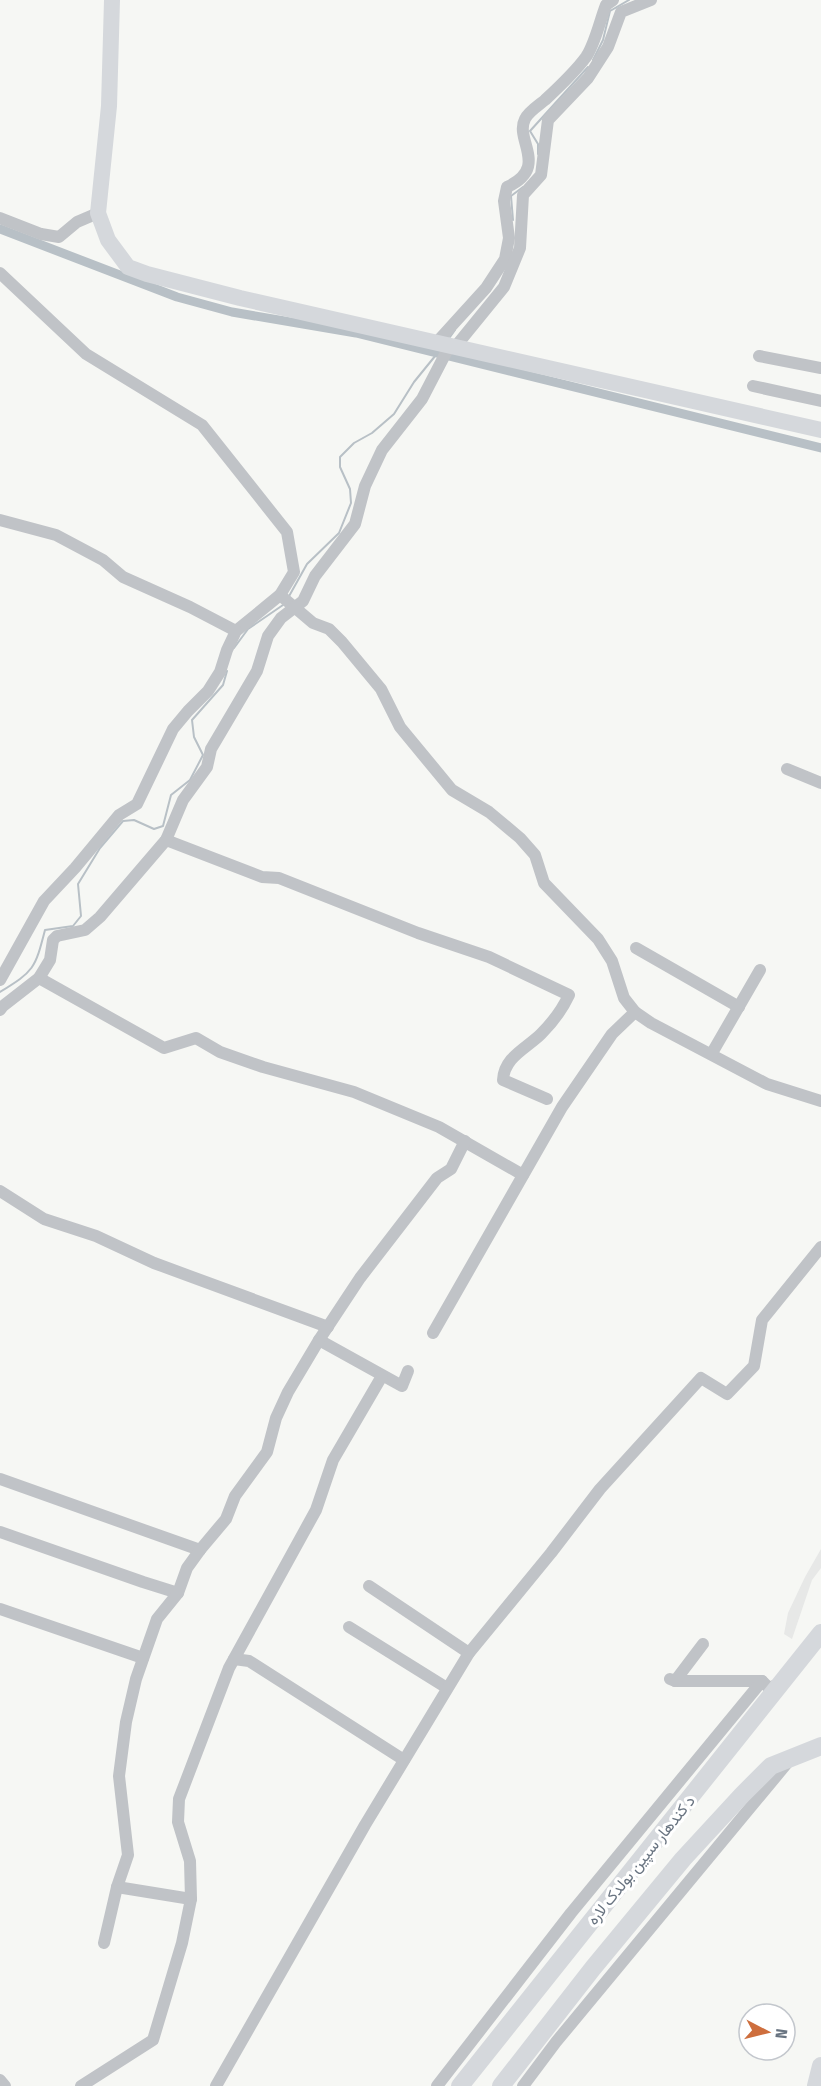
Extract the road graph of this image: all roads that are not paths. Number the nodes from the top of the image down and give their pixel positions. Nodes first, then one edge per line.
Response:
1 (112, 0) edge
2 (651, 0) edge
3 (611, 1) edge
4 (621, 12) junction
5 (98, 213) junction
6 (0, 218) edge
7 (0, 273) edge
8 (448, 344) junction
9 (759, 356) dead end
10 (821, 368) edge
11 (753, 386) dead end
12 (821, 401) edge
13 (821, 430) edge
14 (0, 520) edge
15 (288, 602) junction
16 (236, 631) junction
17 (787, 769) dead end
18 (821, 783) edge
19 (166, 840) junction
20 (636, 948) dead end
21 (760, 970) dead end
22 (39, 978) junction
23 (0, 980) edge
24 (739, 1007) junction
25 (0, 1010) edge
26 (634, 1012) junction
27 (712, 1053) junction
28 (547, 1099) dead end
29 (821, 1101) edge
30 (465, 1141) junction
31 (523, 1175) junction
32 (0, 1191) edge
33 (821, 1247) edge
34 (328, 1327) junction
35 (433, 1333) dead end
36 (318, 1340) junction
37 (408, 1371) dead end
38 (387, 1379) junction
39 (0, 1479) edge
40 (0, 1532) edge
41 (200, 1550) junction
42 (369, 1586) dead end
43 (178, 1593) junction
44 (0, 1609) edge
45 (349, 1627) dead end
46 (821, 1633) edge
47 (704, 1644) dead end
48 (470, 1653) junction
49 (143, 1658) junction
50 (234, 1659) junction
51 (762, 1682) junction
52 (782, 1682) junction
53 (447, 1688) junction
54 (821, 1746) edge
55 (791, 1758) junction
56 (404, 1760) junction
57 (117, 1887) junction
58 (191, 1899) junction
59 (104, 1943) dead end
60 (821, 2066) edge
61 (0, 2080) edge
62 (5, 2086) edge
63 (81, 2086) edge
64 (216, 2086) edge
65 (437, 2086) edge
66 (460, 2086) edge
67 (501, 2086) edge
68 (523, 2086) edge
69 (816, 2086) edge

1 - 5 main road
2 - 4 street
3 - 4 street
3 - 8 street
4 - 8 street
5 - 6 street
5 - 8 main road
7 - 15 street
8 - 13 main road
8 - 15 street
9 - 10 street
11 - 12 street
14 - 16 street
15 - 16 street
15 - 19 street
15 - 26 street
16 - 23 street
17 - 18 street
19 - 22 street
19 - 28 street
20 - 24 street
21 - 24 street
22 - 25 street
22 - 30 street
24 - 27 street
26 - 27 street
26 - 31 street
27 - 29 street
30 - 31 street
30 - 34 street
31 - 35 street
32 - 34 street
33 - 48 street
34 - 36 street
36 - 38 street
36 - 41 street
37 - 38 street
38 - 50 street
39 - 41 street
40 - 43 street
41 - 43 street
42 - 48 street
43 - 49 street
44 - 49 street
45 - 53 street
46 - 52 highway, د کندهار سپین بولدک لاره
47 - 51 street
48 - 53 street
49 - 57 street
50 - 56 street
50 - 58 street
51 - 52 street
51 - 65 street
52 - 66 highway, د کندهار سپین بولدک لاره
53 - 56 street
54 - 55 highway, د کندهار سپین بولدک لاره
55 - 67 highway, د کندهار سپین بولدک لاره
55 - 68 street
56 - 64 street
57 - 58 street
57 - 59 street
58 - 63 street
60 - 69 highway
61 - 62 street

